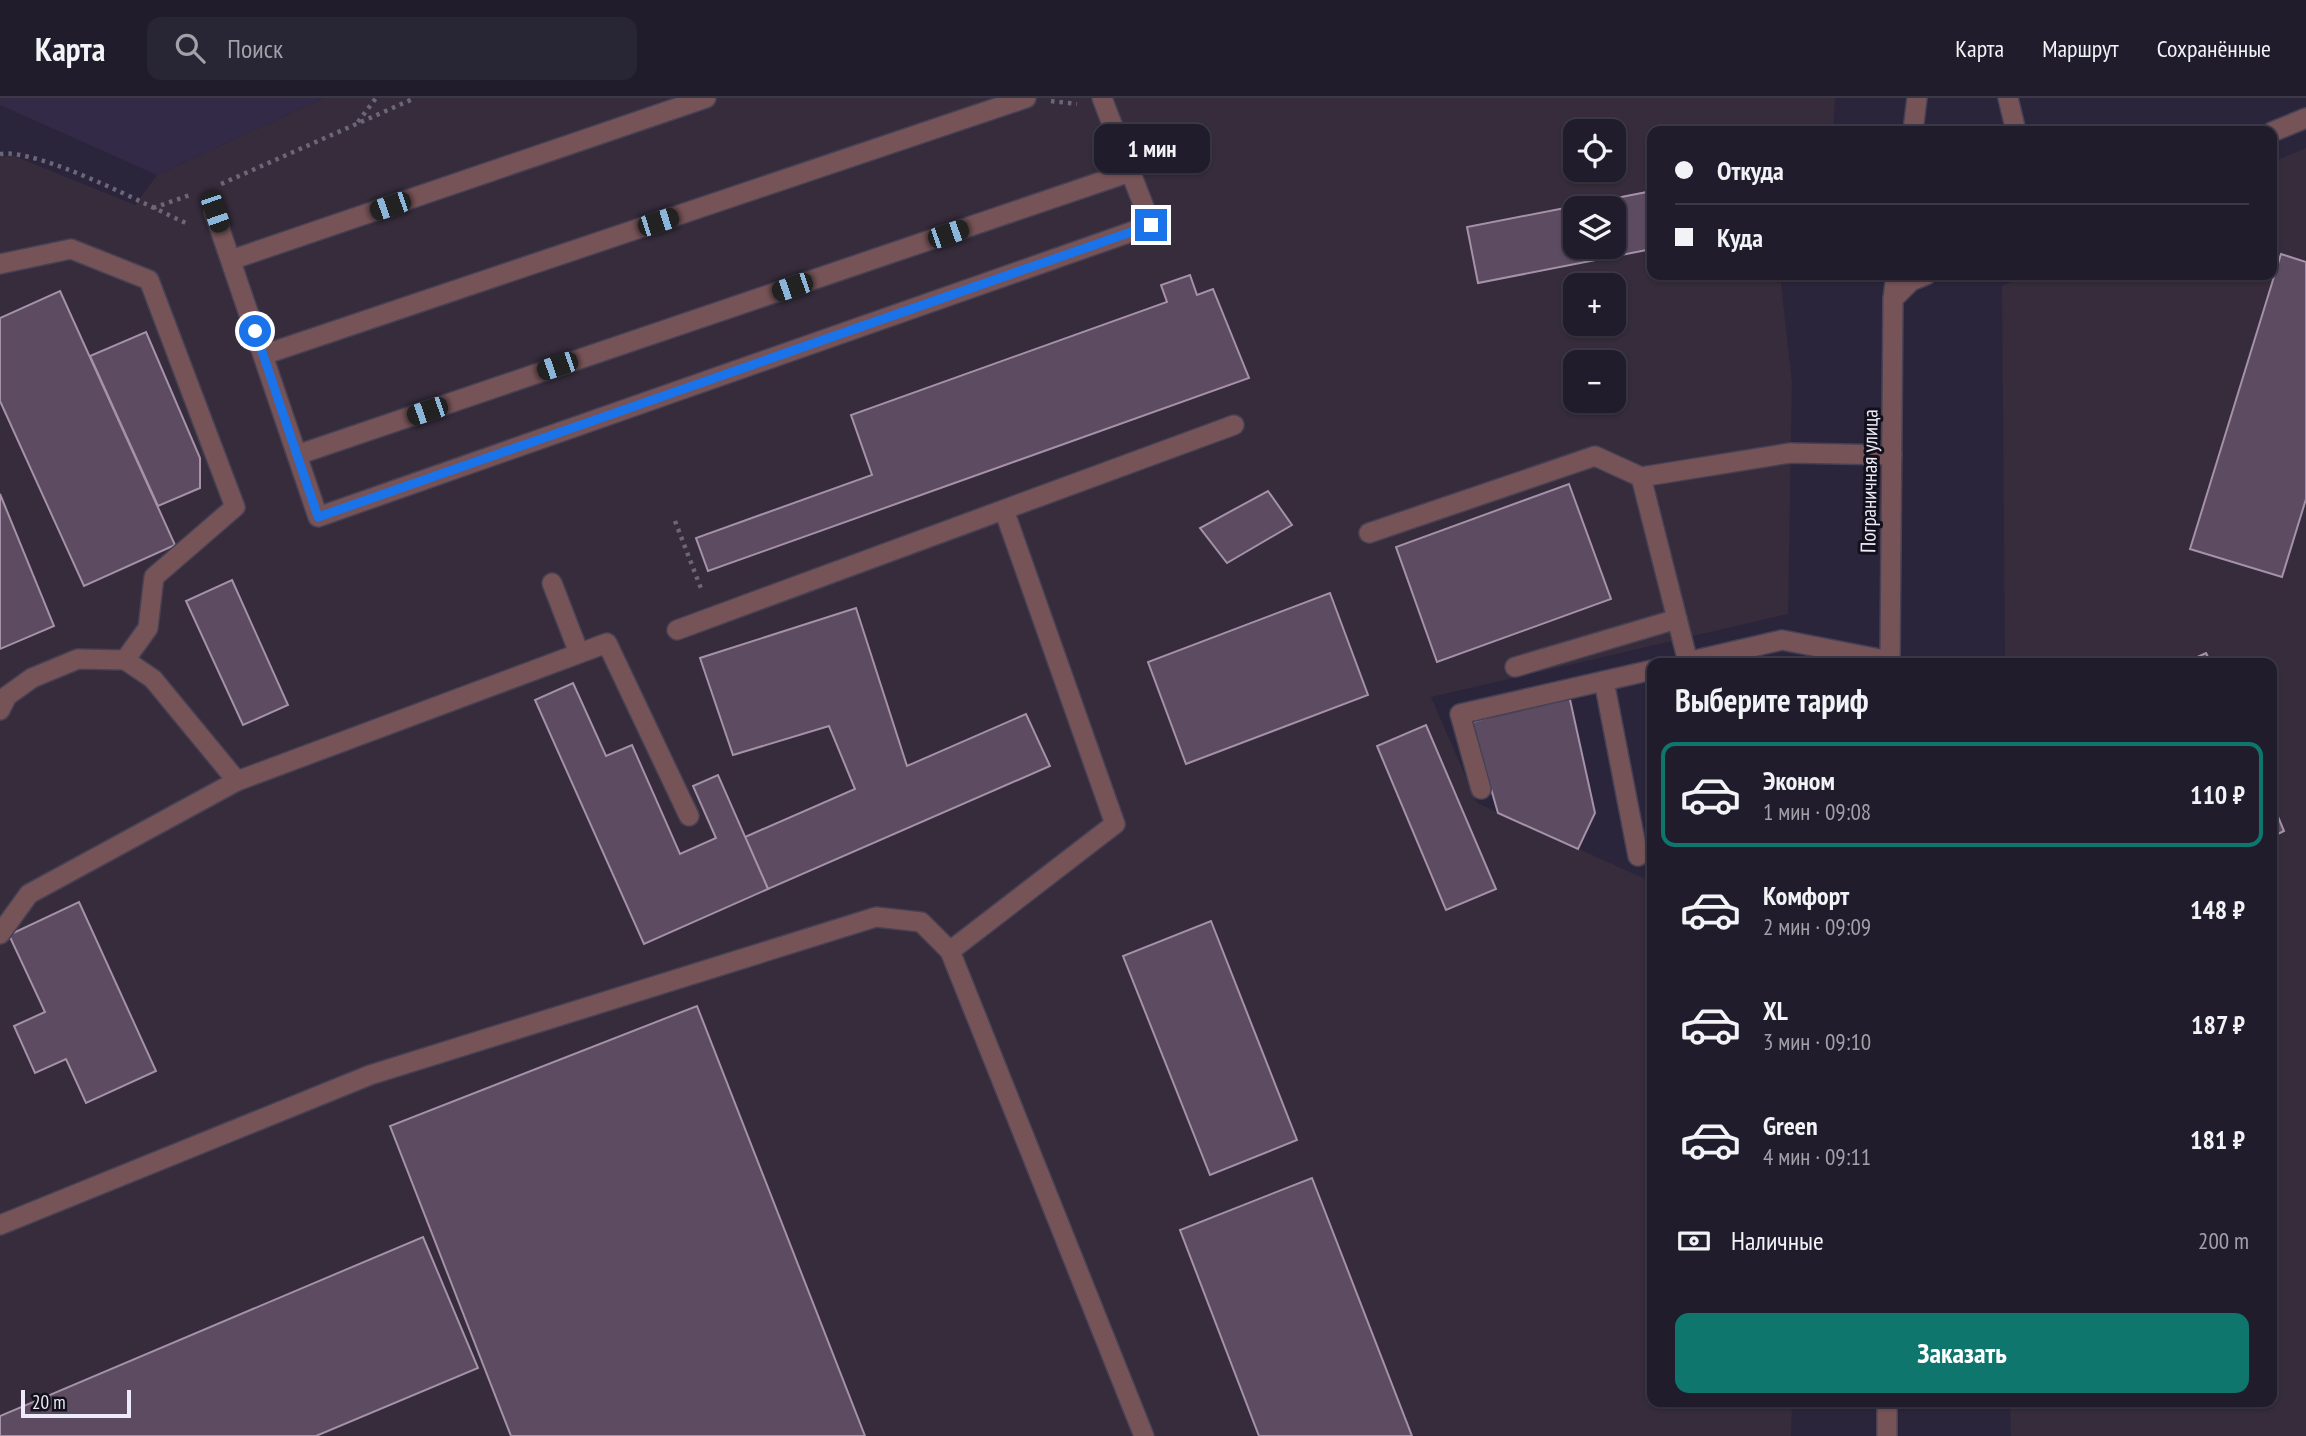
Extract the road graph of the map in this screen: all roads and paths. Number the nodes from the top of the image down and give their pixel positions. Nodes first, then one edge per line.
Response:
1 (376, 98) edge
2 (415, 98) edge
3 (706, 98) edge
4 (1917, 98) edge
5 (2008, 98) edge
6 (1034, 99) edge
7 (1103, 103) edge
8 (2306, 118) edge
9 (357, 124) junction
10 (1914, 126) edge
11 (2015, 126) edge
12 (2277, 130) edge
13 (0, 154) edge
14 (1130, 172) junction
15 (221, 184) junction
16 (210, 188) dead end
17 (198, 192) dead end
18 (153, 208) junction
19 (215, 212) joint
20 (224, 240) junction
21 (231, 260) junction
22 (0, 264) edge
23 (1895, 280) edge
24 (1914, 280) edge
25 (1893, 299) junction
26 (263, 355) junction
27 (1234, 425) dead end
28 (1892, 454) junction
29 (297, 455) junction
30 (1642, 477) junction
31 (1004, 510) junction
32 (675, 521) dead end
33 (1370, 533) dead end
34 (552, 583) dead end
35 (712, 618) junction
36 (1677, 619) junction
37 (677, 630) dead end
38 (579, 653) junction
39 (1684, 658) edge
40 (1706, 658) edge
41 (1870, 658) edge
42 (1890, 658) edge
43 (125, 660) junction
44 (1514, 667) dead end
45 (1647, 671) edge
46 (1604, 681) junction
47 (0, 710) edge
48 (237, 781) junction
49 (1481, 789) dead end
50 (689, 816) dead end
51 (1639, 856) dead end
52 (0, 934) edge
53 (950, 951) junction
54 (0, 1224) edge
55 (1887, 1407) edge
56 (1144, 1436) edge
57 (1887, 1436) edge

1 - 9 path
2 - 9 path
3 - 21 street
4 - 10 street
5 - 11 street
6 - 7 path
6 - 26 street
7 - 14 street
8 - 12 street
9 - 15 path
13 - 18 path
14 - 29 street
14 - 29 street
15 - 16 path
15 - 19 path
17 - 18 path
18 - 20 path
19 - 20 street
20 - 21 street
21 - 26 street
22 - 43 street
23 - 25 street, Пограничная улица
24 - 25 street
25 - 28 street, Пограничная улица
26 - 29 street
27 - 31 street
28 - 30 street
28 - 42 street, Пограничная улица
30 - 33 street
30 - 36 street
31 - 35 street
31 - 53 street
32 - 35 path
34 - 38 street
35 - 37 street
36 - 39 street
36 - 44 street
38 - 48 street
38 - 50 street
40 - 41 street
43 - 47 street
43 - 48 street
45 - 46 street
46 - 49 street
46 - 51 street
48 - 52 street
53 - 54 street
53 - 56 street
55 - 57 street

